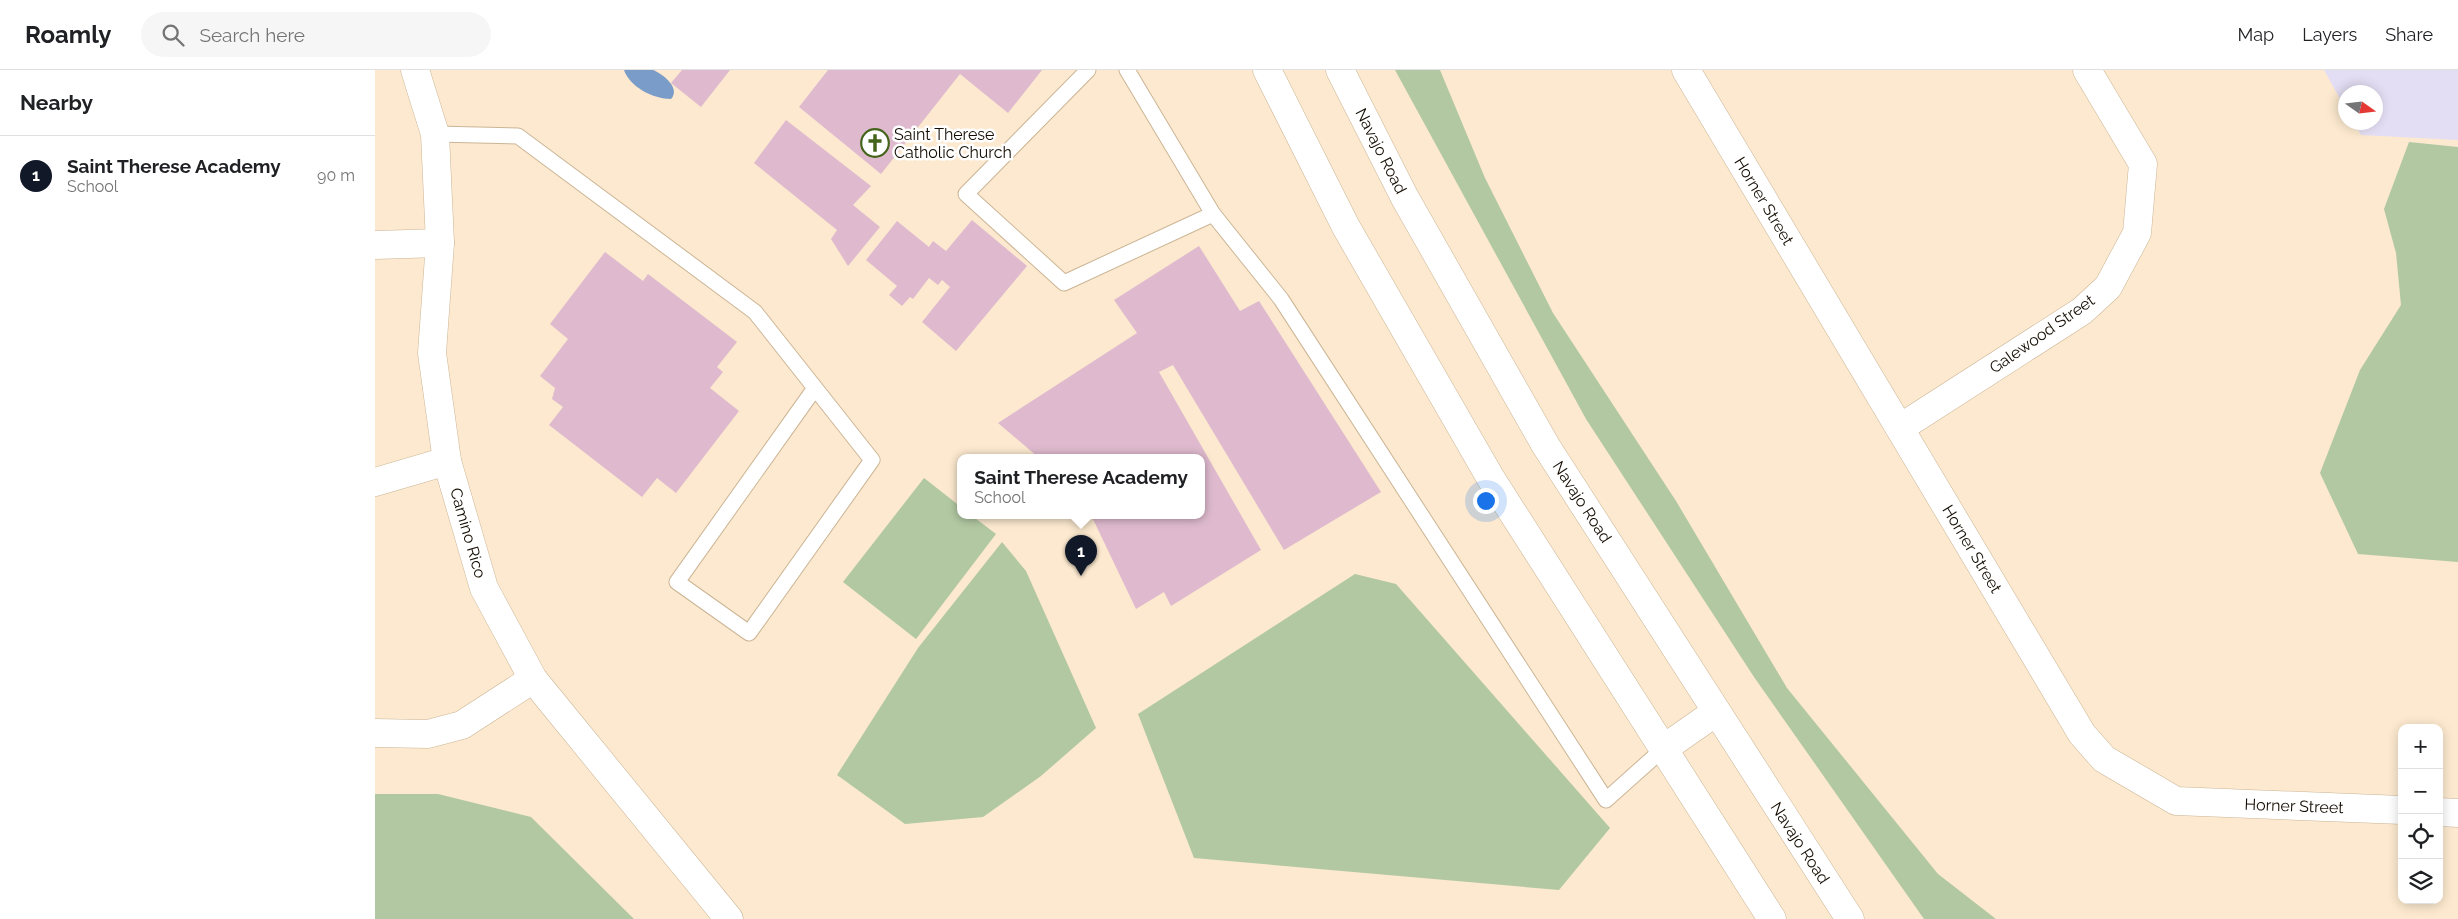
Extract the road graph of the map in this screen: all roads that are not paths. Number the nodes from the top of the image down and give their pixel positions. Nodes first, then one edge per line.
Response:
1 (415, 70) edge
2 (1088, 70) edge
3 (1127, 70) edge
4 (1267, 70) edge
5 (1340, 70) edge
6 (1686, 70) edge
7 (2087, 70) edge
8 (435, 134) junction
9 (1213, 214) junction
10 (440, 243) junction
11 (375, 246) edge
12 (815, 388) junction
13 (1900, 428) junction
14 (447, 461) junction
15 (375, 482) edge
16 (533, 679) junction
17 (1716, 712) junction
18 (375, 733) edge
19 (1663, 749) junction
20 (2398, 810) edge
21 (2443, 812) edge
22 (2458, 813) edge
23 (729, 919) edge
24 (1772, 919) edge
25 (1850, 919) edge

1 - 8 street, Camino Rico
2 - 9 lane
3 - 9 lane
4 - 19 street
5 - 17 street, Navajo Road
6 - 13 street, Horner Street
7 - 13 street, Galewood Street
8 - 10 street, Camino Rico
8 - 12 lane
9 - 19 lane
10 - 11 street
10 - 14 street, Camino Rico
12 - 12 lane
13 - 20 street, Horner Street
14 - 15 street
14 - 16 street, Camino Rico
16 - 18 street
16 - 23 street, Camino Rico
17 - 19 street
17 - 25 street, Navajo Road
19 - 24 street
21 - 22 street

